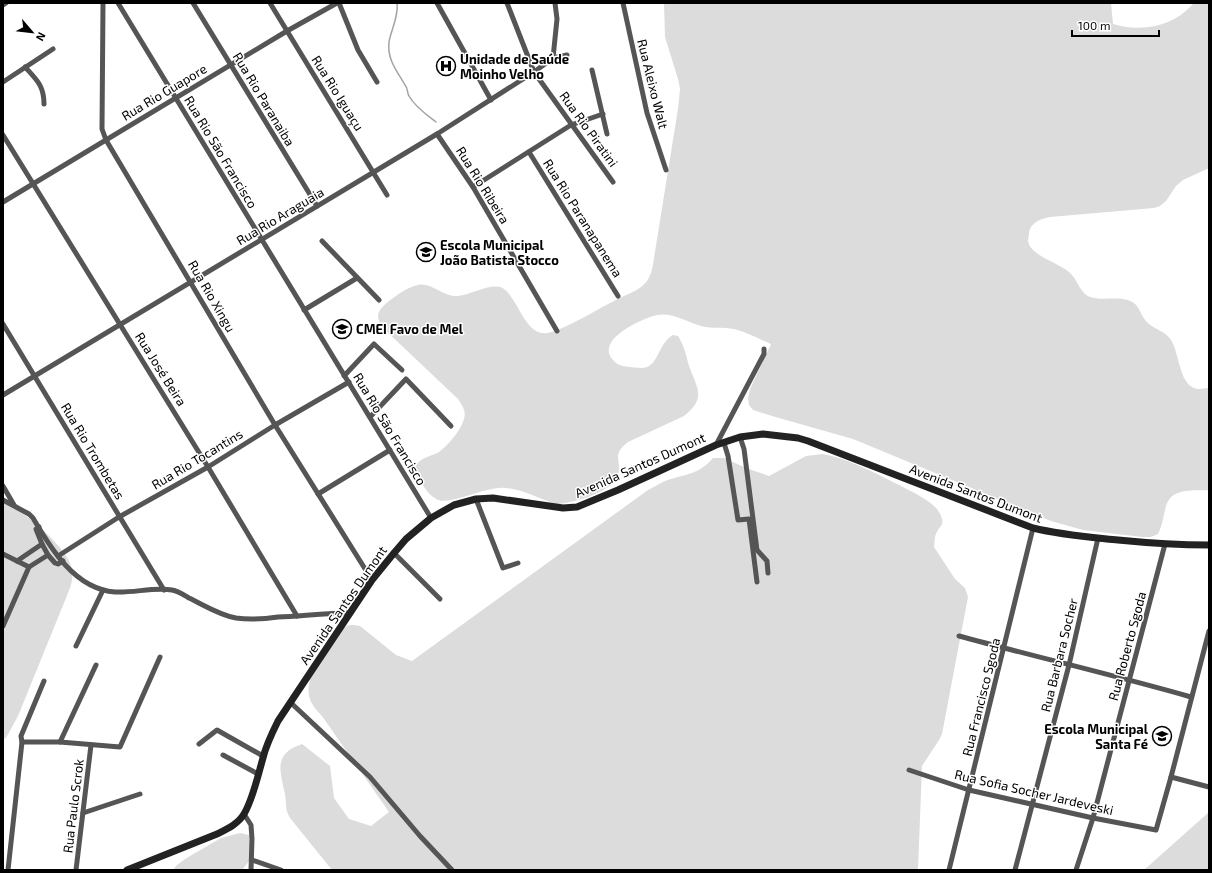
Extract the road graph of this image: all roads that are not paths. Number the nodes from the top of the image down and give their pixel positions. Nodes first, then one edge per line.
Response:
1 (6, 3) edge
2 (103, 3) edge
3 (118, 3) edge
4 (193, 3) edge
5 (270, 3) edge
6 (338, 3) edge
7 (438, 3) edge
8 (507, 3) edge
9 (555, 3) edge
10 (623, 3) edge
11 (3, 5) edge
12 (287, 30) junction
13 (53, 49) dead end
14 (567, 55) dead end
15 (553, 58) junction
16 (231, 65) junction
17 (25, 67) junction
18 (592, 70) dead end
19 (534, 72) junction
20 (3, 82) edge
21 (377, 82) dead end
22 (176, 98) junction
23 (491, 100) junction
24 (44, 104) dead end
25 (603, 114) junction
26 (571, 125) junction
27 (438, 134) junction
28 (607, 134) dead end
29 (3, 135) edge
30 (106, 140) junction
31 (529, 152) junction
32 (666, 170) dead end
33 (374, 172) junction
34 (613, 182) dead end
35 (32, 184) junction
36 (473, 187) junction
37 (387, 195) dead end
38 (3, 202) edge
39 (317, 206) junction
40 (261, 240) junction
41 (322, 241) dead end
42 (357, 278) junction
43 (190, 282) junction
44 (618, 296) dead end
45 (379, 300) dead end
46 (304, 310) junction
47 (3, 324) edge
48 (120, 324) junction
49 (557, 330) dead end
50 (764, 349) dead end
51 (402, 370) dead end
52 (34, 376) junction
53 (344, 376) junction
54 (349, 382) junction
55 (3, 395) edge
56 (370, 417) junction
57 (275, 425) junction
58 (451, 426) dead end
59 (740, 437) junction
60 (724, 443) junction
61 (716, 445) junction
62 (390, 450) junction
63 (208, 466) junction
64 (3, 486) edge
65 (318, 494) junction
66 (476, 499) junction
67 (3, 500) edge
68 (14, 505) junction
69 (120, 517) junction
70 (431, 518) junction
71 (39, 527) junction
72 (1033, 528) junction
73 (1098, 538) junction
74 (42, 544) junction
75 (1165, 544) junction
76 (1209, 545) edge
77 (394, 553) junction
78 (3, 554) edge
79 (48, 555) junction
80 (58, 556) junction
81 (17, 561) junction
82 (63, 561) junction
83 (518, 563) dead end
84 (29, 567) junction
85 (768, 573) dead end
86 (372, 580) junction
87 (757, 582) dead end
88 (103, 590) junction
89 (164, 590) junction
90 (440, 599) dead end
91 (351, 613) junction
92 (297, 616) junction
93 (3, 626) edge
94 (1209, 631) edge
95 (959, 636) dead end
96 (76, 646) dead end
97 (1004, 648) junction
98 (160, 658) dead end
99 (96, 665) dead end
100 (1069, 665) junction
101 (1130, 679) junction
102 (44, 681) dead end
103 (1191, 698) junction
104 (290, 702) junction
105 (22, 742) junction
106 (60, 742) junction
107 (199, 744) dead end
108 (91, 745) junction
109 (224, 756) dead end
110 (263, 756) junction
111 (909, 770) dead end
112 (258, 774) junction
113 (1171, 777) junction
114 (1209, 787) edge
115 (969, 790) junction
116 (140, 794) dead end
117 (1032, 805) junction
118 (83, 814) junction
119 (244, 814) junction
120 (1093, 818) junction
121 (252, 860) junction
122 (8, 870) edge
123 (76, 870) edge
124 (127, 870) edge
125 (251, 870) edge
126 (281, 870) edge
127 (452, 870) edge
128 (949, 870) edge
129 (1015, 870) edge
130 (1076, 870) edge

1 - 11 street
2 - 30 street, Rua Rio Xingu
3 - 22 street, Rua Rio São Francisco
4 - 16 street, Rua Rio Paranaiba
5 - 12 street, Rua Rio Iguaçu
6 - 12 street, Rua Rio Guapore
6 - 21 street
7 - 23 street
8 - 19 street, Rua Rio Piratini
9 - 15 street
10 - 32 street, Rua Aleixo Walt
12 - 16 street, Rua Rio Guapore
12 - 33 street, Rua Rio Iguaçu
13 - 17 street
14 - 15 street, Rua Rio Araguaia
15 - 19 street, Rua Rio Araguaia
16 - 22 street, Rua Rio Guapore
16 - 39 street, Rua Rio Paranaiba
17 - 20 street
17 - 24 street
18 - 25 street
19 - 23 street, Rua Rio Araguaia
19 - 26 street, Rua Rio Piratini
22 - 30 street, Rua Rio Guapore
22 - 40 street, Rua Rio São Francisco
23 - 27 street, Rua Rio Araguaia
25 - 26 street
25 - 28 street
26 - 31 street
26 - 34 street, Rua Rio Piratini
27 - 33 street, Rua Rio Araguaia
27 - 36 street, Rua Rio Ribeira
29 - 35 street, Rua José Beira
30 - 35 street, Rua Rio Guapore
30 - 43 street, Rua Rio Xingu
31 - 36 street
31 - 44 street, Rua Rio Paranapanema
33 - 37 street, Rua Rio Iguaçu
33 - 39 street, Rua Rio Araguaia
35 - 38 street, Rua Rio Guapore
35 - 48 street, Rua José Beira
36 - 49 street, Rua Rio Ribeira
39 - 40 street, Rua Rio Araguaia
40 - 43 street, Rua Rio Araguaia
40 - 46 street, Rua Rio São Francisco
41 - 42 street
42 - 45 street
42 - 46 street
43 - 48 street, Rua Rio Araguaia
43 - 57 street, Rua Rio Xingu
46 - 53 street, Rua Rio São Francisco
47 - 52 street, Rua Rio Trombetas
48 - 52 street, Rua Rio Araguaia
48 - 63 street, Rua José Beira
50 - 61 street
51 - 53 street
52 - 55 street, Rua Rio Araguaia
52 - 69 street, Rua Rio Trombetas
53 - 54 street, Rua Rio São Francisco
54 - 56 street, Rua Rio São Francisco
54 - 57 street, Rua Rio Tocantins
56 - 58 street
56 - 62 street, Rua Rio São Francisco
57 - 63 street, Rua Rio Tocantins
57 - 65 street, Rua Rio Xingu
59 - 60 street, Avenida Santos Dumont
59 - 72 street, Avenida Santos Dumont
59 - 85 street
60 - 61 street, Avenida Santos Dumont
60 - 87 street
61 - 66 street, Avenida Santos Dumont
62 - 65 street
62 - 70 street, Rua Rio São Francisco
63 - 69 street, Rua Rio Tocantins
63 - 92 street, Rua José Beira
64 - 68 street
65 - 86 street, Rua Rio Xingu
66 - 70 street, Avenida Santos Dumont
66 - 83 street
67 - 68 street
68 - 71 street
69 - 80 street, Rua Rio Tocantins
69 - 89 street, Rua Rio Trombetas
70 - 77 street, Avenida Santos Dumont
71 - 74 street
71 - 80 street
72 - 73 street, Avenida Santos Dumont
72 - 97 street, Rua Francisco Sgoda
73 - 75 street, Avenida Santos Dumont
73 - 100 street, Rua Barbara Socher
74 - 79 street
74 - 81 street
75 - 76 street, Avenida Santos Dumont
75 - 101 street, Rua Roberto Sgoda
77 - 86 street, Avenida Santos Dumont
77 - 90 street
78 - 81 street
79 - 82 street
79 - 84 street
80 - 82 street
81 - 84 street
82 - 88 street
84 - 93 street
86 - 91 street, Avenida Santos Dumont
88 - 89 street
88 - 96 street
89 - 92 street
91 - 92 street
91 - 104 street, Avenida Santos Dumont
94 - 103 street
95 - 97 street
97 - 100 street
97 - 115 street, Rua Francisco Sgoda
98 - 108 street
99 - 106 street
100 - 101 street
100 - 117 street, Rua Barbara Socher
101 - 103 street
101 - 120 street, Rua Roberto Sgoda
102 - 105 street
103 - 113 street
104 - 110 street, Avenida Santos Dumont
104 - 127 street
105 - 106 street
105 - 122 street
106 - 108 street
107 - 110 street
108 - 118 street, Rua Paulo Scrok
109 - 112 street
110 - 112 street, Avenida Santos Dumont
111 - 115 street, Rua Sofia Socher Jardeveski
112 - 119 street, Avenida Santos Dumont
113 - 114 street
113 - 120 street, Rua Sofia Socher Jardeveski
115 - 117 street, Rua Sofia Socher Jardeveski
115 - 128 street, Rua Francisco Sgoda
116 - 118 street
117 - 120 street, Rua Sofia Socher Jardeveski
117 - 129 street, Rua Barbara Socher
118 - 123 street, Rua Paulo Scrok
119 - 121 street
119 - 124 street, Avenida Santos Dumont
120 - 130 street, Rua Roberto Sgoda
121 - 125 street
121 - 126 street

